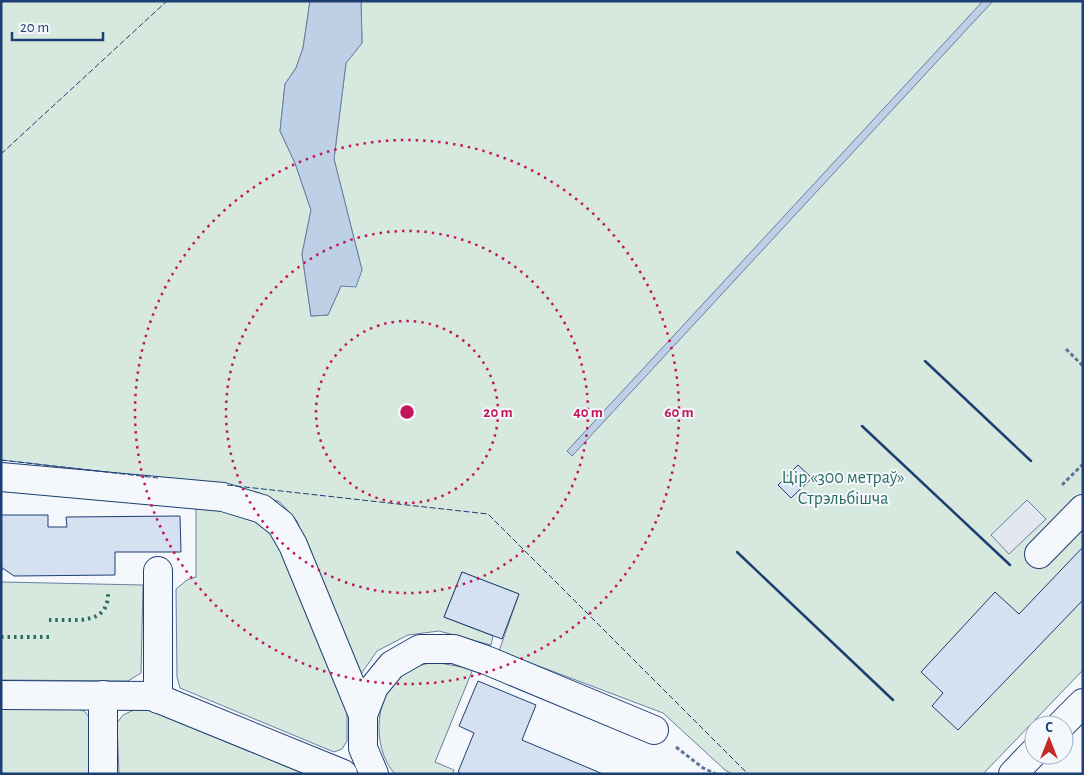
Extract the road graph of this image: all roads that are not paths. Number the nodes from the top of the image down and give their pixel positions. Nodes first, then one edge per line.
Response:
1 (1, 477) edge
2 (1083, 509) edge
3 (1039, 554) dead end
4 (158, 571) dead end
5 (103, 695) junction
6 (1, 696) edge
7 (158, 699) junction
8 (1083, 703) edge
9 (363, 715) junction
10 (1071, 715) edge
11 (654, 730) road end
12 (1024, 762) edge
13 (103, 774) edge
14 (343, 774) edge
15 (374, 774) edge
16 (1013, 774) edge

1 - 9 lane
2 - 3 lane
4 - 7 lane
5 - 6 lane
5 - 7 lane
5 - 13 lane
7 - 14 lane
8 - 10 lane
9 - 11 lane
9 - 15 lane
12 - 16 lane

